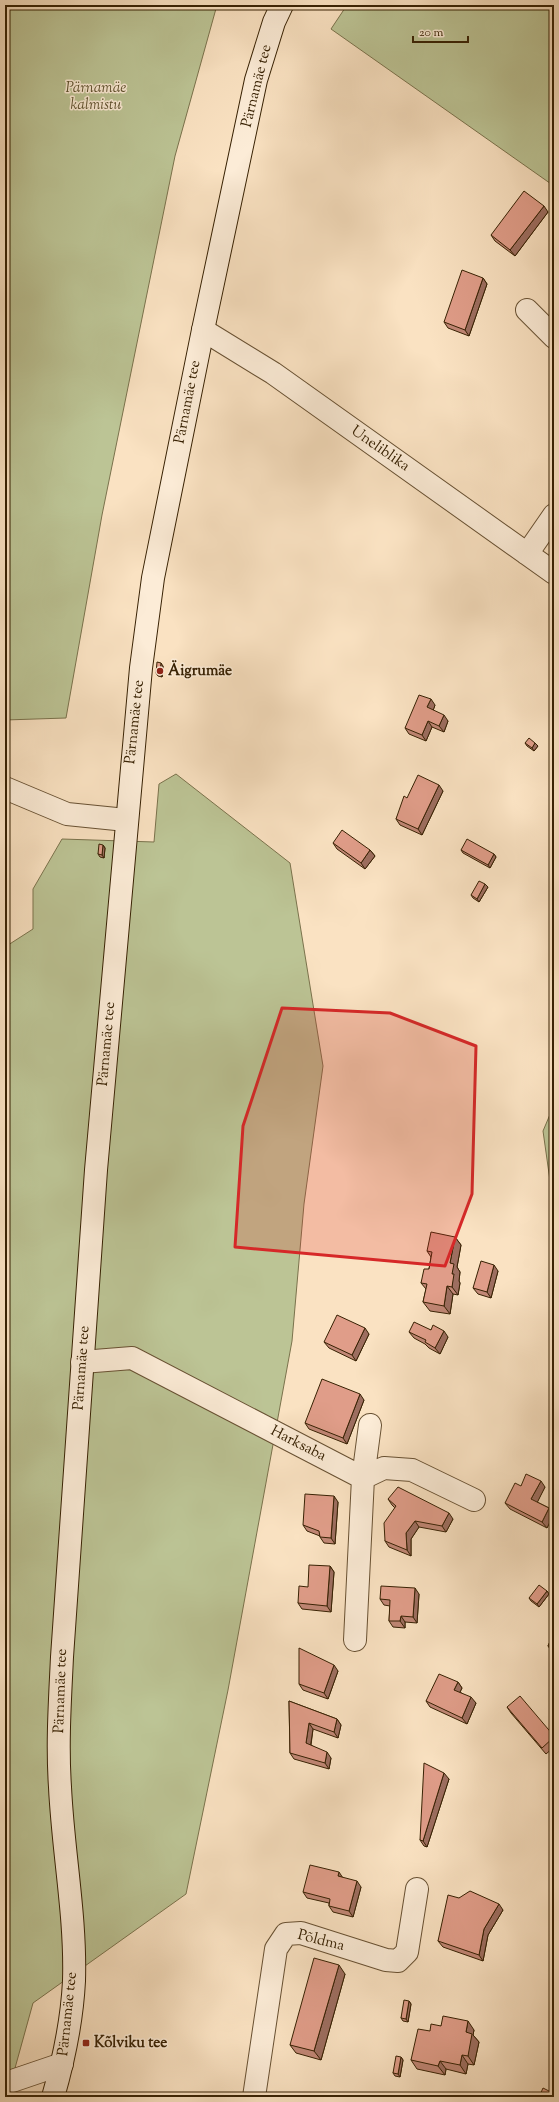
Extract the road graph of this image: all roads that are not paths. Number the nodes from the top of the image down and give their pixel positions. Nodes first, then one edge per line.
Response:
1 (282, 5) edge
2 (528, 310) dead end
3 (203, 330) junction
4 (554, 337) edge
5 (554, 515) edge
6 (527, 554) junction
7 (554, 573) edge
8 (5, 788) edge
9 (126, 820) junction
10 (82, 1362) junction
11 (370, 1425) dead end
12 (363, 1478) junction
13 (474, 1500) dead end
14 (355, 1640) dead end
15 (417, 1889) dead end
16 (62, 2064) junction
17 (14, 2083) edge
18 (53, 2097) edge
19 (254, 2097) edge

1 - 3 main road, Pärnamäe tee
2 - 4 main road
3 - 6 main road, Uneliblika
3 - 9 main road, Pärnamäe tee
5 - 6 main road
6 - 7 main road, Uneliblika
8 - 9 main road
9 - 10 main road, Pärnamäe tee
10 - 12 main road, Harksaba
10 - 16 main road, Pärnamäe tee
11 - 12 main road
12 - 13 main road
12 - 14 main road
15 - 19 main road, Põldma
16 - 17 main road
16 - 18 main road, Pärnamäe tee

